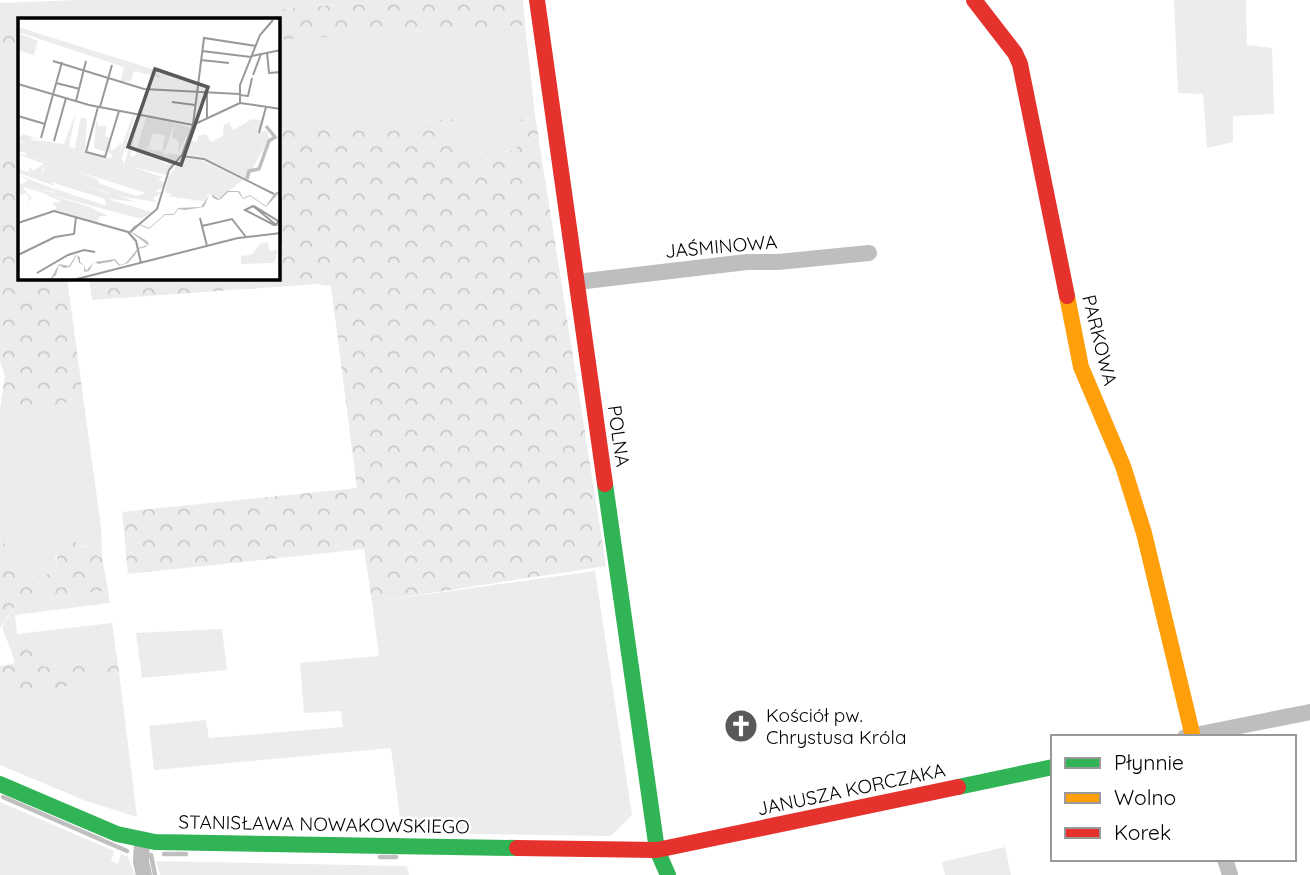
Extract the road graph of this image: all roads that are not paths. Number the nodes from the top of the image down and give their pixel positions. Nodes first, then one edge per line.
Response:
1 (537, 0) edge
2 (974, 0) edge
3 (869, 253) dead end
4 (577, 282) junction
5 (1310, 712) edge
6 (1190, 735) edge
7 (1195, 735) edge
8 (1051, 767) edge
9 (0, 785) edge
10 (142, 840) junction
11 (657, 850) junction
12 (144, 875) edge
13 (668, 875) edge

1 - 4 street, POLNA
2 - 6 street, PARKOWA
3 - 4 street, JAŚMINOWA
4 - 11 street, POLNA
5 - 7 street
8 - 11 street, JANUSZA KORCZAKA
9 - 10 street, STANISŁAWA NOWAKOWSKIEGO
10 - 11 street, STANISŁAWA NOWAKOWSKIEGO
10 - 12 street
11 - 13 street, POLNA

